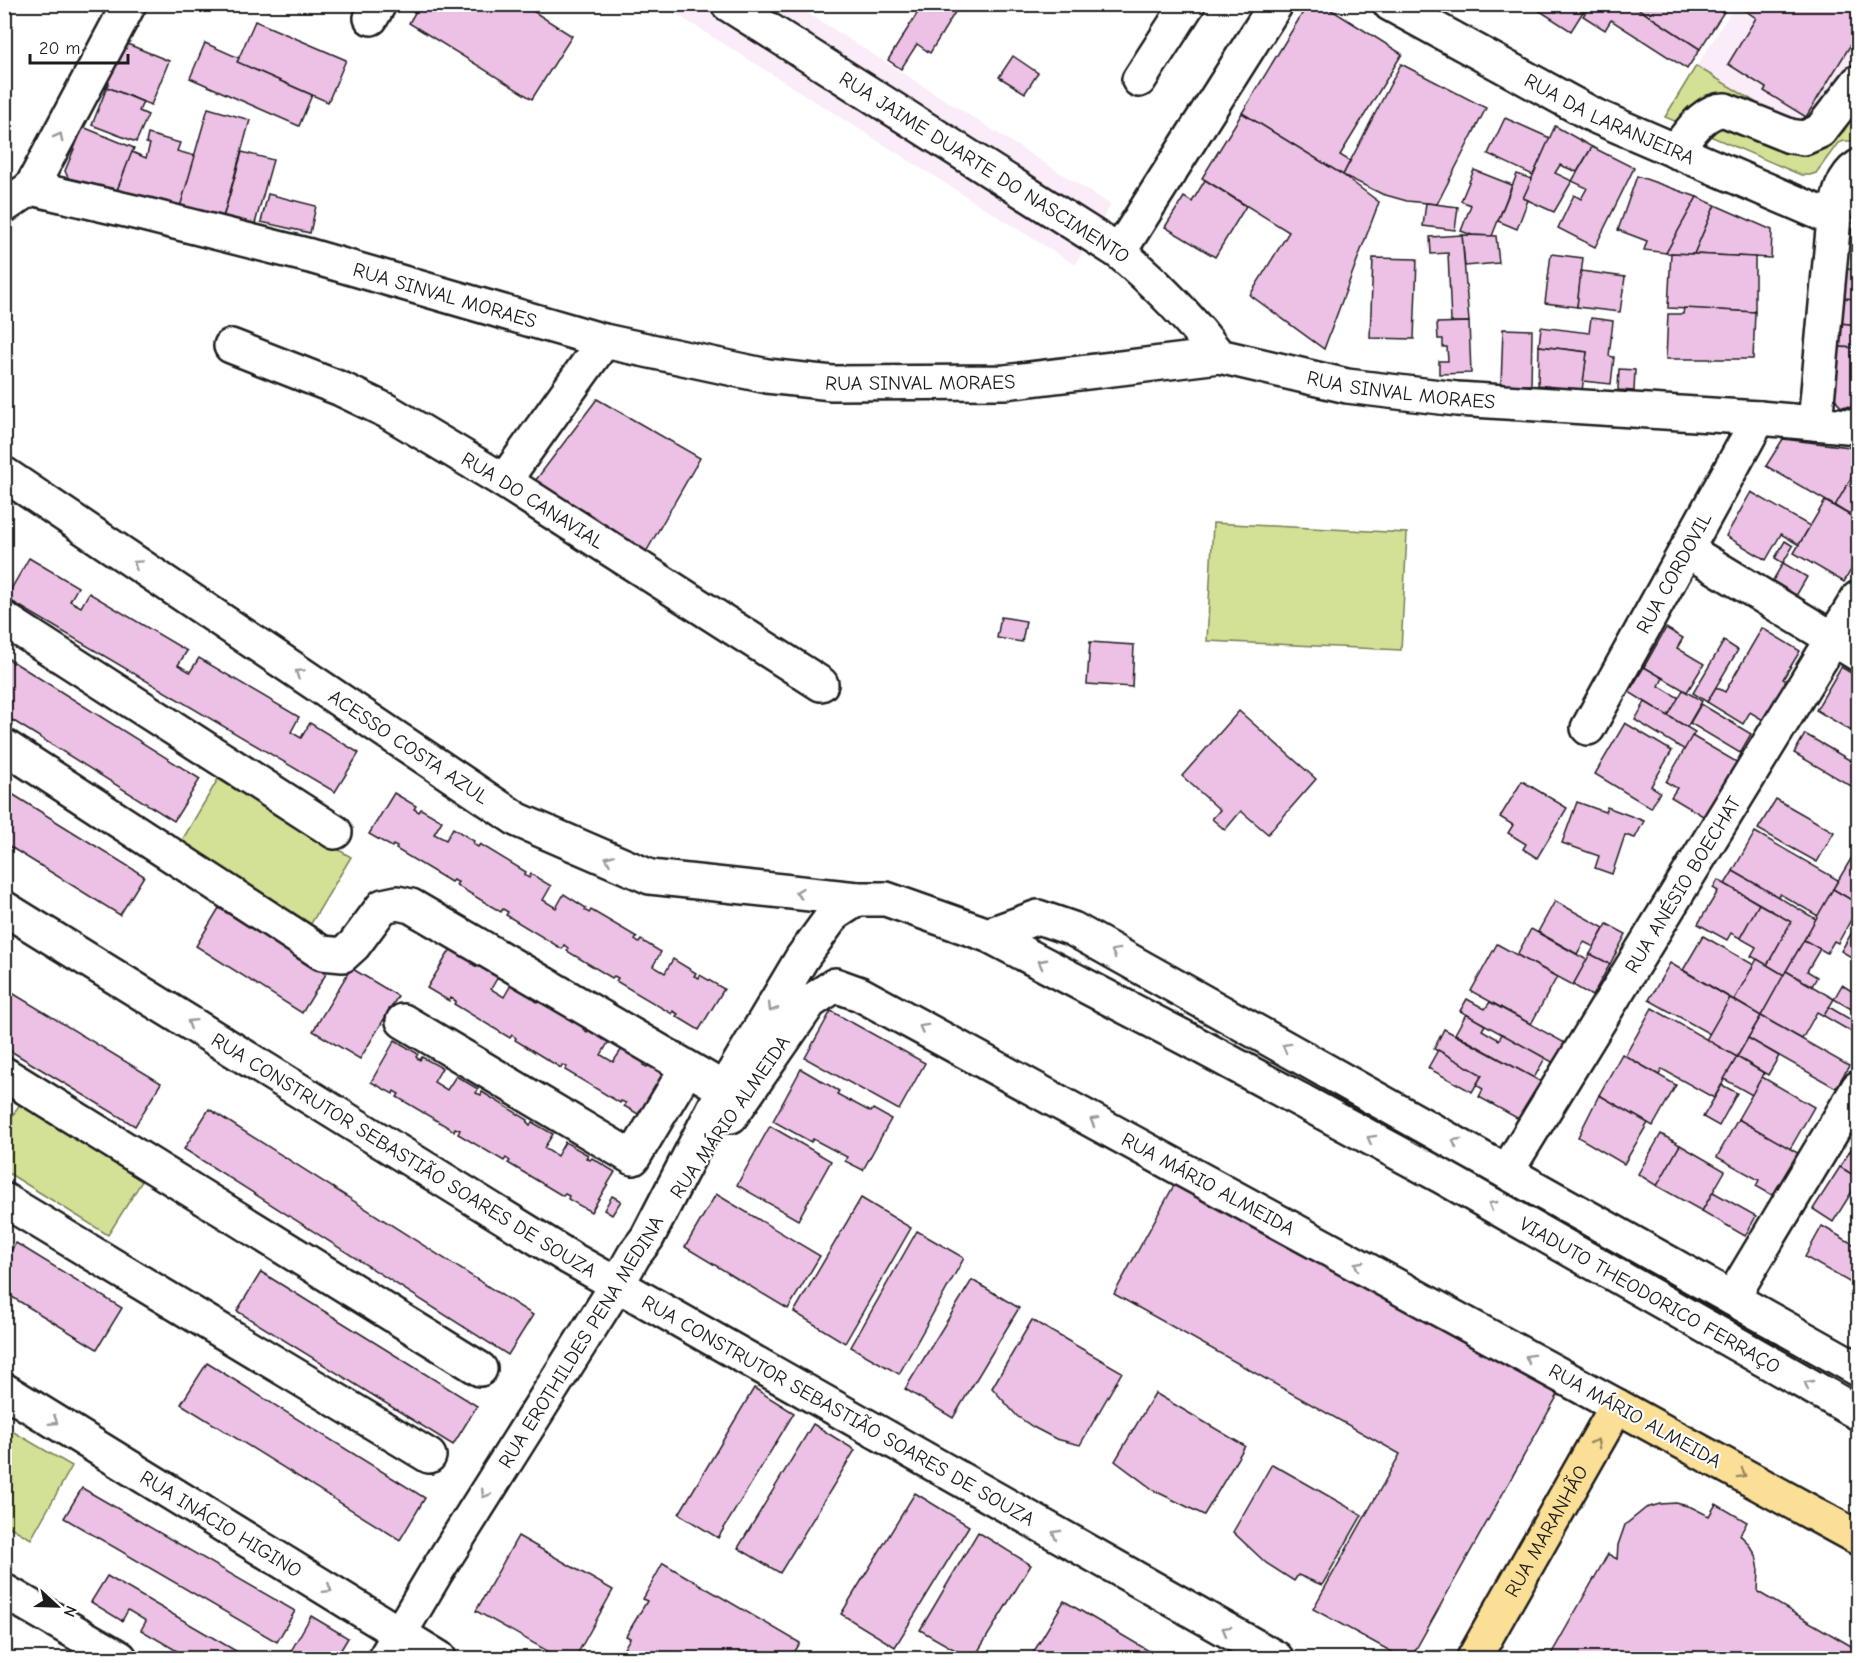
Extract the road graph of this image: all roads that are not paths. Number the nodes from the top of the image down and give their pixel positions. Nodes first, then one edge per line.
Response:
1 (129, 4) edge
2 (728, 4) edge
3 (1188, 4) edge
4 (1276, 4) edge
5 (1390, 4) edge
6 (1139, 80) dead end
7 (1858, 82) edge
8 (1675, 151) junction
9 (1858, 167) edge
10 (31, 188) junction
11 (4, 206) edge
12 (1834, 219) junction
13 (1119, 252) junction
14 (604, 341) junction
15 (231, 346) dead end
16 (1219, 356) junction
17 (1759, 418) junction
18 (1815, 423) junction
19 (1858, 427) edge
20 (6, 478) edge
21 (504, 482) junction
22 (1687, 550) junction
23 (1858, 598) edge
24 (4, 619) edge
25 (1846, 647) edge
26 (821, 684) dead end
27 (1588, 728) dead end
28 (4, 746) edge
29 (335, 832) dead end
30 (857, 899) junction
31 (4, 908) edge
32 (988, 935) junction
33 (403, 1022) dead end
34 (687, 1068) junction
35 (4, 1074) edge
36 (1858, 1088) edge
37 (724, 1089) junction
38 (1507, 1171) junction
39 (4, 1200) edge
40 (647, 1238) junction
41 (617, 1285) junction
42 (1731, 1298) junction
43 (480, 1369) dead end
44 (1858, 1369) edge
45 (4, 1390) edge
46 (1617, 1406) junction
47 (1858, 1413) edge
48 (429, 1456) dead end
49 (1858, 1538) edge
50 (4, 1592) edge
51 (393, 1646) edge
52 (120, 1659) edge
53 (438, 1659) edge
54 (1276, 1659) edge
55 (1474, 1659) edge

10 -> 1 street
2 - 13 street, RUA JAIME DUARTE DO NASCIMENTO
3 - 6 street
4 - 13 street
5 - 8 street, RUA DA LARANJEIRA
7 - 8 street
8 - 12 street, RUA DA LARANJEIRA
9 - 12 street
10 - 11 street
10 - 14 street, RUA SINVAL MORAES
12 - 18 street
13 - 16 street, RUA JAIME DUARTE DO NASCIMENTO
14 - 16 street, RUA SINVAL MORAES
14 - 21 street
15 - 21 street, RUA DO CANAVIAL
16 - 17 street, RUA SINVAL MORAES
17 - 18 street, RUA SINVAL MORAES
17 - 22 street, RUA CORDOVIL
18 - 19 street, RUA SINVAL MORAES
30 -> 20 street, ACESSO COSTA AZUL
21 - 26 street, RUA DO CANAVIAL
22 - 25 street
22 - 27 street, RUA CORDOVIL
23 - 25 street, RUA ANÉSIO BOECHAT
24 - 29 street
25 - 38 street, RUA ANÉSIO BOECHAT
28 - 34 street
30 - 32 street
30 -> 37 street, RUA EROTHILDES PENA MEDINA
41 -> 31 street, RUA CONSTRUTOR SEBASTIÃO SOARES DE SOUZA
38 -> 32 street
47 -> 32 street, VIADUTO THEODORICO FERRAÇO
33 - 34 street
34 - 37 street
35 - 43 street
36 - 42 street
37 - 40 street, RUA EROTHILDES PENA MEDINA
38 - 42 street
39 - 48 street
40 - 41 street, RUA EROTHILDES PENA MEDINA
46 -> 40 street, RUA MÁRIO ALMEIDA
41 -> 51 street, RUA EROTHILDES PENA MEDINA
54 -> 41 street, RUA CONSTRUTOR SEBASTIÃO SOARES DE SOUZA
42 - 44 street
45 -> 51 street, RUA INÁCIO HIGINO
46 -> 49 main road, RUA MÁRIO ALMEIDA
55 -> 46 main road, RUA MARANHÃO
50 - 52 street
51 - 53 street, RUA INÁCIO HIGINO

